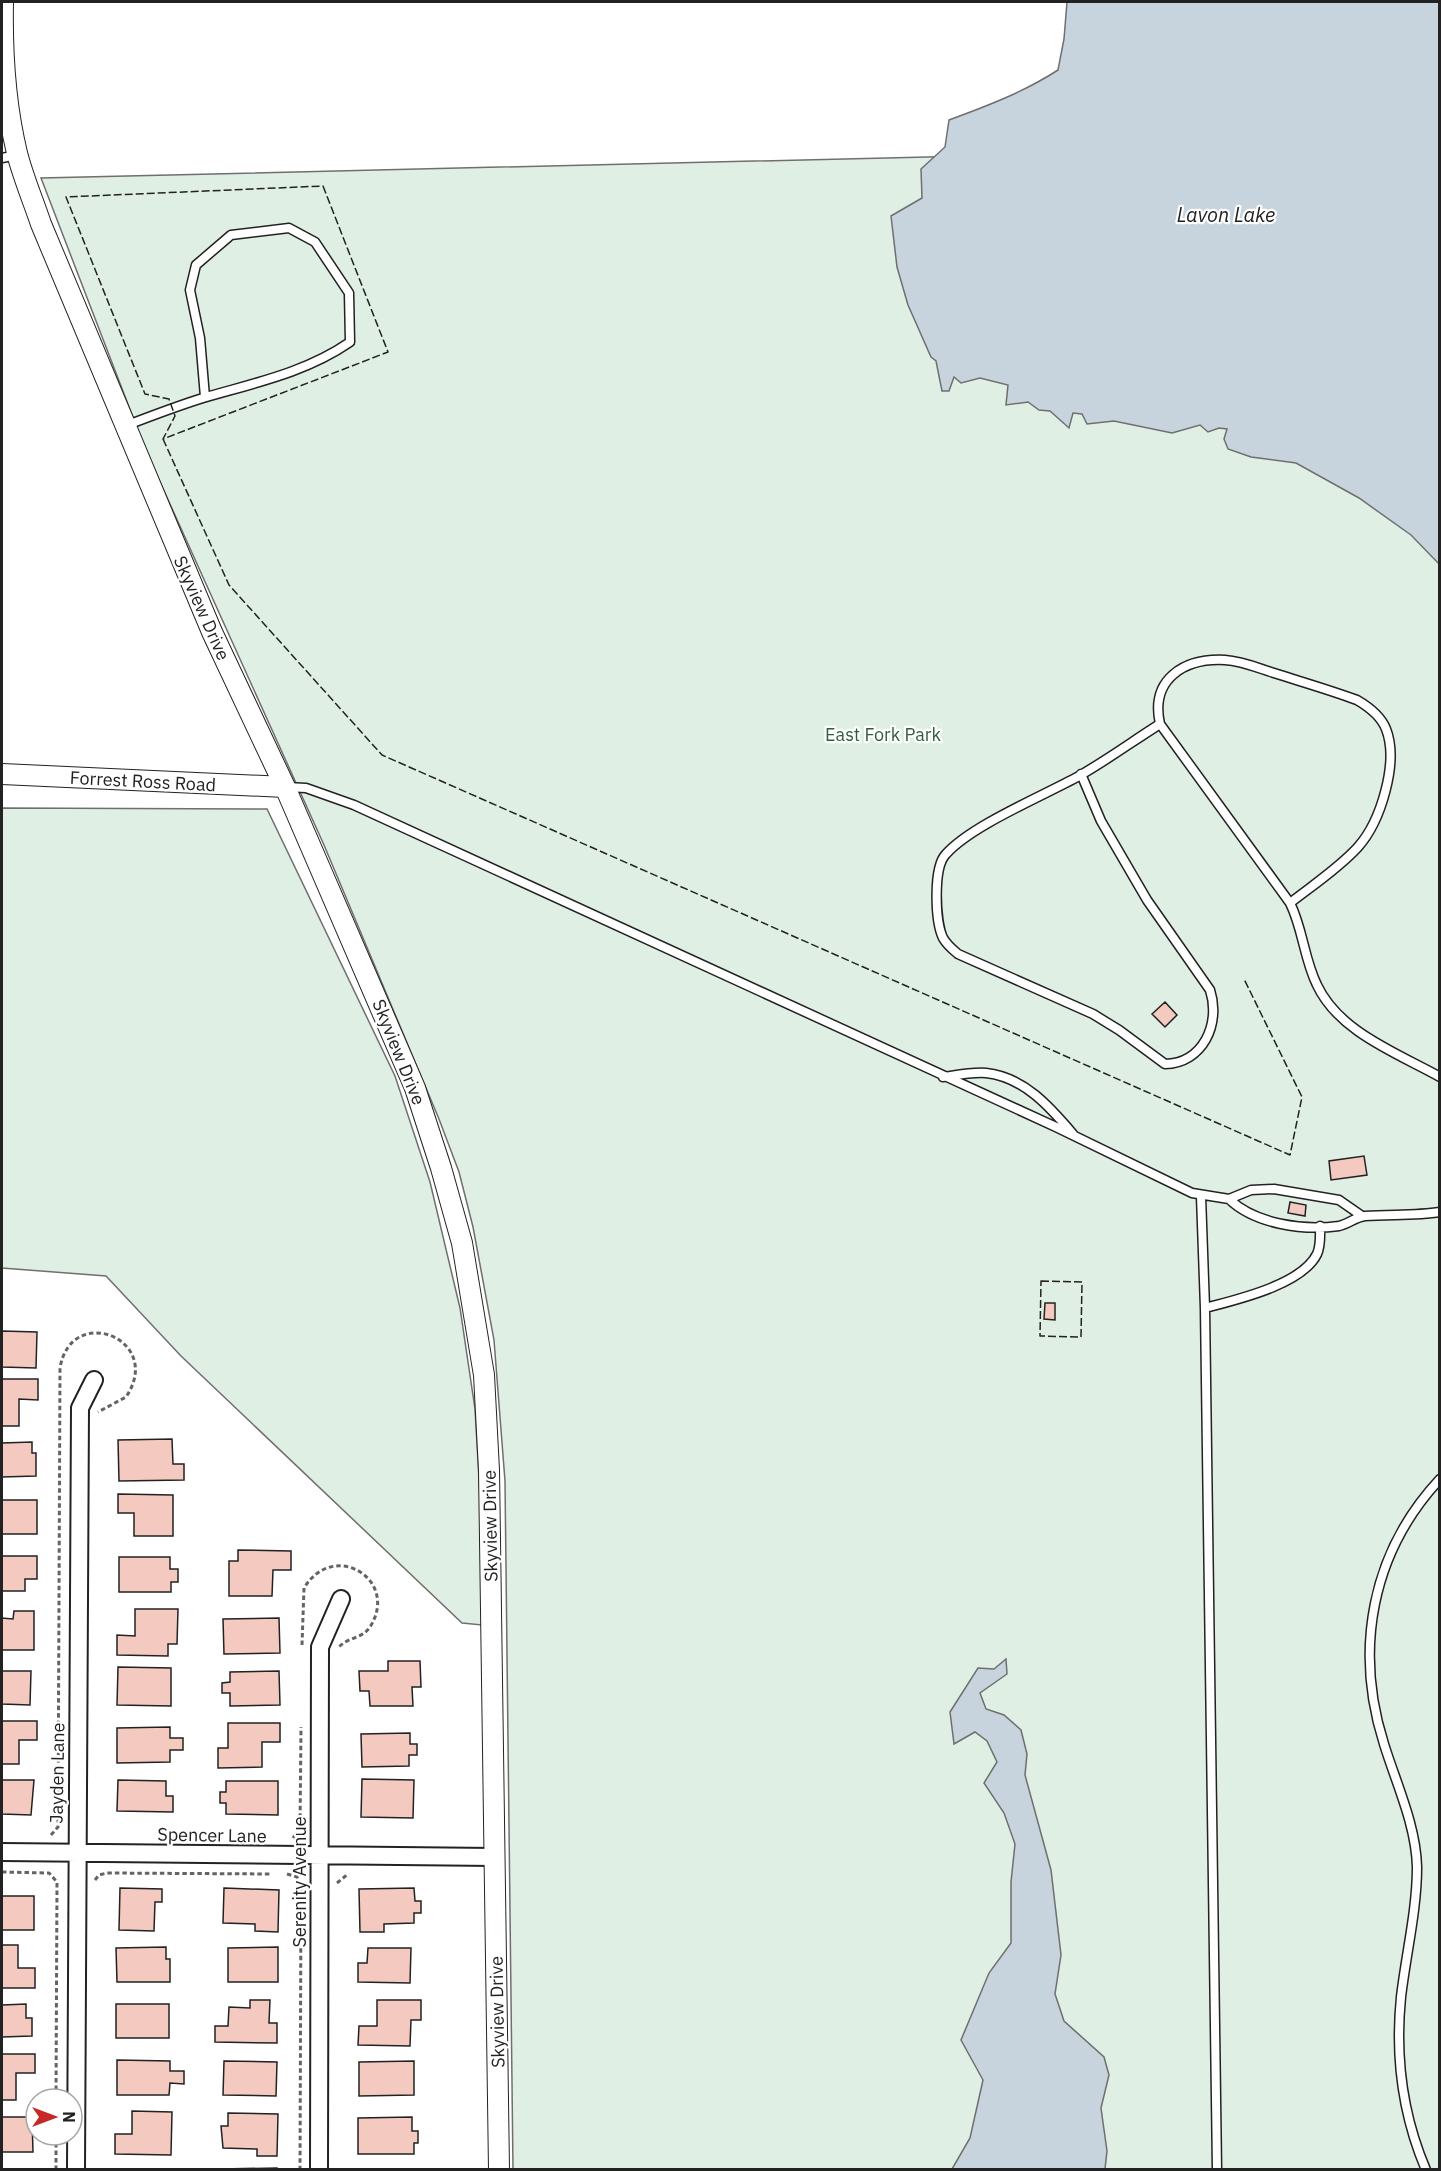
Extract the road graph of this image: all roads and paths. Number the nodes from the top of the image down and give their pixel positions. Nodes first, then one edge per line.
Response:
1 (3, 2) edge
2 (10, 156) edge
3 (205, 397) junction
4 (125, 427) junction
5 (1160, 724) junction
6 (2, 774) edge
7 (1081, 774) junction
8 (285, 787) junction
9 (1290, 903) junction
10 (942, 1077) junction
11 (1440, 1077) edge
12 (1075, 1137) junction
13 (1201, 1196) junction
14 (1229, 1198) junction
15 (1440, 1212) edge
16 (1362, 1216) junction
17 (1320, 1226) junction
18 (1205, 1308) junction
19 (94, 1380) dead end
20 (94, 1417) dead end
21 (1440, 1479) edge
22 (341, 1599) dead end
23 (338, 1651) dead end
24 (302, 1652) dead end
25 (301, 1720) dead end
26 (45, 1837) dead end
27 (288, 1839) dead end
28 (2, 1852) edge
29 (75, 1853) junction
30 (319, 1855) junction
31 (495, 1857) junction
32 (2, 1872) edge
33 (349, 1874) dead end
34 (93, 1885) dead end
35 (336, 1889) dead end
36 (56, 2087) edge
37 (56, 2147) edge
38 (56, 2169) edge
39 (75, 2169) edge
40 (300, 2169) edge
41 (319, 2169) edge
42 (499, 2169) edge
43 (1217, 2169) edge
44 (1426, 2169) edge

1 - 2 street, Skyview Drive
2 - 4 street, Skyview Drive
3 - 3 lane
3 - 4 lane
4 - 8 street, Skyview Drive
5 - 7 lane
5 - 9 lane
5 - 9 lane
6 - 8 street, Forrest Ross Road
7 - 7 lane
8 - 10 lane
8 - 31 street, Skyview Drive
9 - 11 lane
10 - 12 lane
10 - 12 lane
12 - 13 lane
13 - 14 lane
13 - 18 lane
14 - 16 lane
14 - 17 lane
15 - 16 lane
16 - 17 lane
17 - 18 lane
18 - 43 lane
19 - 29 street, Jayden Lane
20 - 26 path
21 - 44 lane
22 - 30 street, Serenity Avenue
23 - 24 path
25 - 27 path
28 - 29 street, Spencer Lane
29 - 30 street, Spencer Lane
29 - 39 street, Jayden Lane
30 - 31 street, Spencer Lane
30 - 41 street, Serenity Avenue
31 - 42 street, Skyview Drive
32 - 36 path
33 - 35 path
34 - 40 path
37 - 38 path

